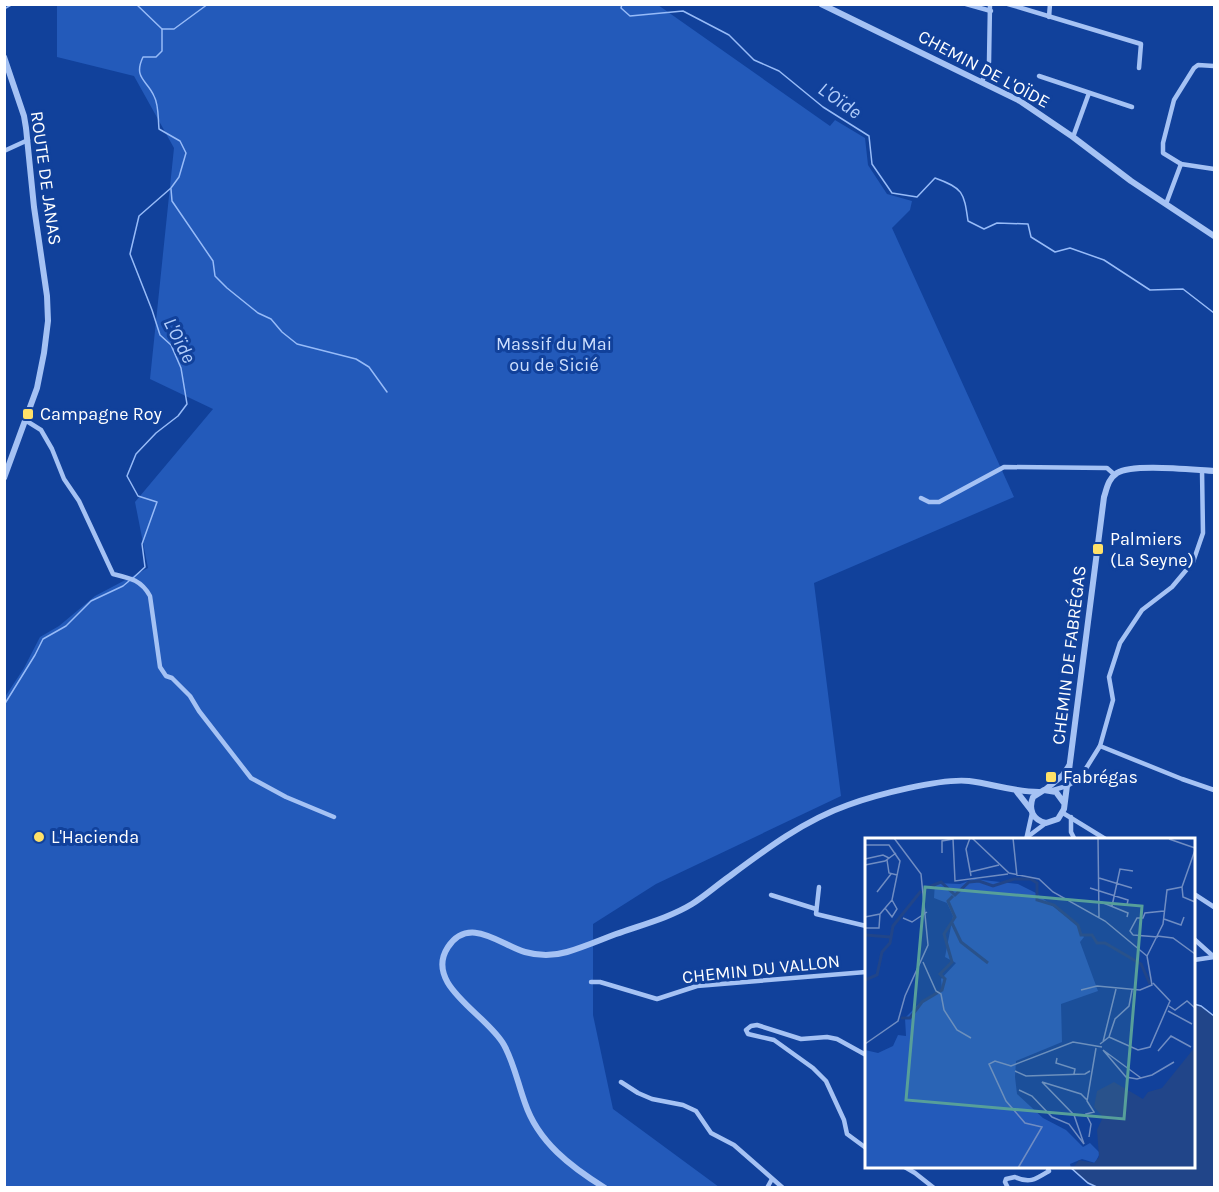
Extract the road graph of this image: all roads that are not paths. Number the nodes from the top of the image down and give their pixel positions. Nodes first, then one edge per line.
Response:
1 (821, 4) edge
2 (966, 4) edge
3 (990, 4) edge
4 (1008, 4) edge
5 (1050, 4) edge
6 (991, 11) junction
7 (1049, 17) junction
8 (4, 57) edge
9 (1215, 66) edge
10 (1139, 68) dead end
11 (1040, 76) dead end
12 (982, 82) junction
13 (1089, 93) junction
14 (1132, 107) dead end
15 (1073, 137) junction
16 (28, 140) junction
17 (4, 151) edge
18 (1181, 164) junction
19 (1215, 169) edge
20 (1166, 204) junction
21 (1215, 236) edge
22 (26, 420) junction
23 (1202, 470) junction
24 (1215, 471) edge
25 (1115, 475) junction
26 (4, 478) edge
27 (921, 498) dead end
28 (1100, 746) junction
29 (1071, 763) junction
30 (1067, 786) junction
31 (1215, 789) edge
32 (1050, 790) junction
33 (1017, 792) junction
34 (1039, 792) junction
35 (1064, 803) junction
36 (1031, 812) junction
37 (1063, 813) junction
38 (334, 818) dead end
39 (1071, 818) junction
40 (1046, 823) junction
41 (1027, 838) edge
42 (1074, 838) edge
43 (1104, 838) edge
44 (819, 887) dead end
45 (771, 895) dead end
46 (1195, 895) edge
47 (1215, 907) edge
48 (816, 909) junction
49 (865, 926) edge
50 (1195, 940) edge
51 (1214, 957) edge
52 (1195, 960) edge
53 (865, 972) edge
54 (591, 982) dead end
55 (865, 1054) edge
56 (621, 1082) dead end
57 (865, 1147) edge
58 (905, 1168) edge
59 (1048, 1168) edge
60 (772, 1179) junction
61 (605, 1188) edge
62 (767, 1188) edge
63 (783, 1188) edge
64 (934, 1188) edge
65 (1008, 1188) edge

1 - 12 street, CHEMIN DE L'OÏDE
2 - 6 street
3 - 6 street
4 - 7 street
5 - 7 street
6 - 12 street
7 - 10 street
8 - 16 street, ROUTE DE JANAS
9 - 18 street
11 - 13 street
12 - 15 street, CHEMIN DE L'OÏDE
13 - 14 street
13 - 15 street
15 - 20 street, CHEMIN DE L'OÏDE
16 - 17 street
16 - 22 street, ROUTE DE JANAS
18 - 19 street
18 - 20 street
20 - 21 street, CHEMIN DE L'OÏDE
22 - 26 street, ROUTE DE JANAS
22 - 38 street
23 - 24 street
23 - 25 street
23 - 28 street
25 - 27 street
25 - 29 street, CHEMIN DE FABRÉGAS
28 - 30 street
28 - 31 street
29 - 30 street, CHEMIN DE FABRÉGAS
29 - 32 street, CHEMIN DE FABRÉGAS
30 - 32 street
30 - 35 street, CHEMIN DE FABRÉGAS
32 - 34 street
32 - 35 street
33 - 34 street
33 - 36 street
33 - 61 street
34 - 36 street
35 - 37 street
36 - 40 street
36 - 41 street
37 - 39 street
37 - 40 street
39 - 42 street
39 - 43 street
40 - 41 street
44 - 48 street
45 - 48 street
46 - 47 street
48 - 49 street
50 - 51 street
51 - 52 street
53 - 54 street, CHEMIN DU VALLON
55 - 57 street
56 - 60 street
58 - 64 street
59 - 65 street
60 - 62 street
60 - 63 street

